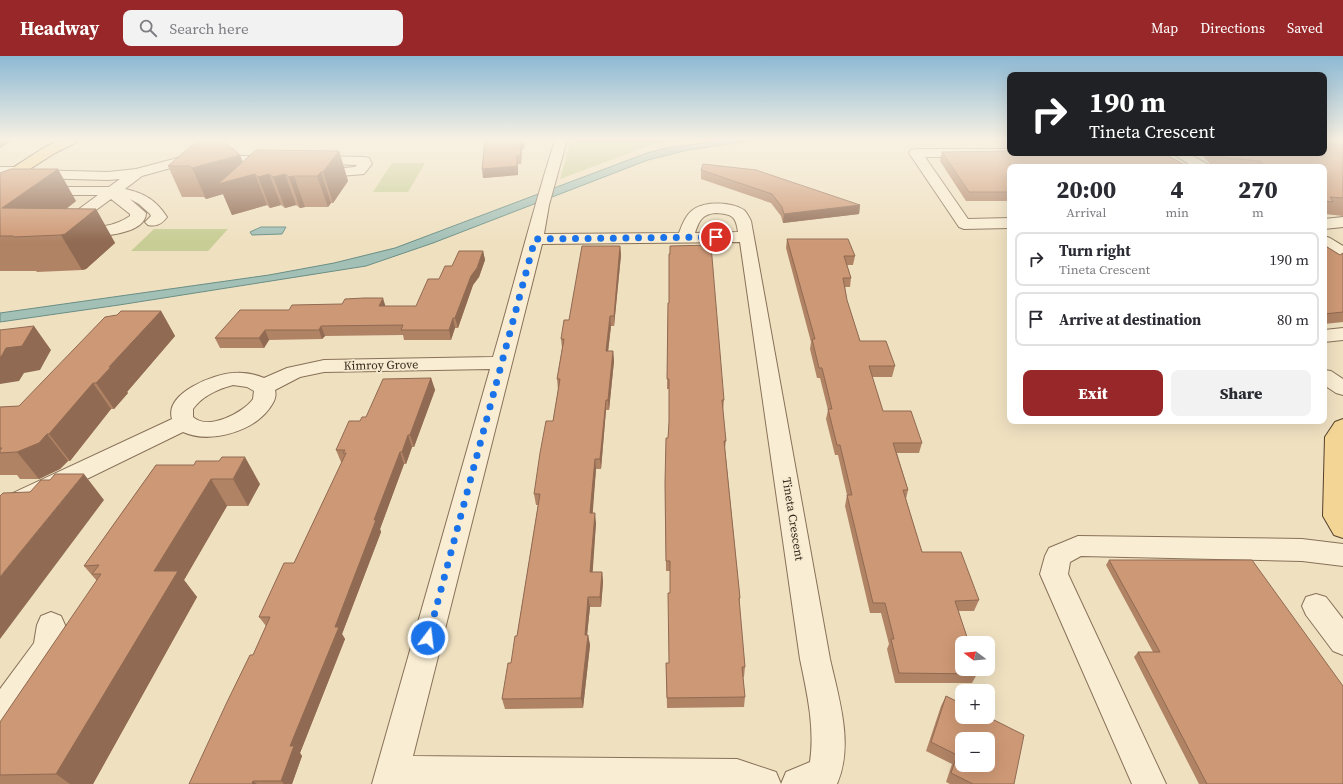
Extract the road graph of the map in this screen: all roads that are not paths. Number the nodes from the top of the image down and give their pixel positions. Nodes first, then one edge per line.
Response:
1 (17, 174) edge
2 (33, 174) edge
3 (124, 174) edge
4 (131, 174) edge
5 (551, 174) edge
6 (930, 174) edge
7 (0, 182) edge
8 (32, 191) edge
9 (112, 192) junction
10 (153, 222) dead end
11 (1343, 222) edge
12 (1007, 223) edge
13 (1327, 224) edge
14 (535, 239) junction
15 (1331, 242) edge
16 (1343, 253) edge
17 (1343, 334) edge
18 (1327, 336) edge
19 (502, 363) junction
20 (1327, 378) edge
21 (264, 387) junction
22 (1343, 388) edge
23 (184, 422) junction
24 (1343, 427) edge
25 (0, 510) edge
26 (1343, 528) edge
27 (1343, 554) edge
28 (1316, 606) dead end
29 (51, 625) dead end
30 (1343, 642) edge
31 (0, 715) edge
32 (390, 778) edge
33 (764, 784) edge
34 (798, 784) edge
35 (1149, 784) edge

1 - 7 main road
2 - 3 street
4 - 9 street
5 - 14 street
6 - 12 street
8 - 9 street
9 - 10 street
11 - 13 street
14 - 19 street
14 - 34 street, Tineta Crescent
15 - 16 street
17 - 18 street
19 - 21 street, Kimroy Grove
19 - 32 street
20 - 22 street
21 - 23 street
21 - 23 street
23 - 25 street
24 - 26 main road
27 - 35 street
28 - 30 street
29 - 31 street
32 - 33 street

